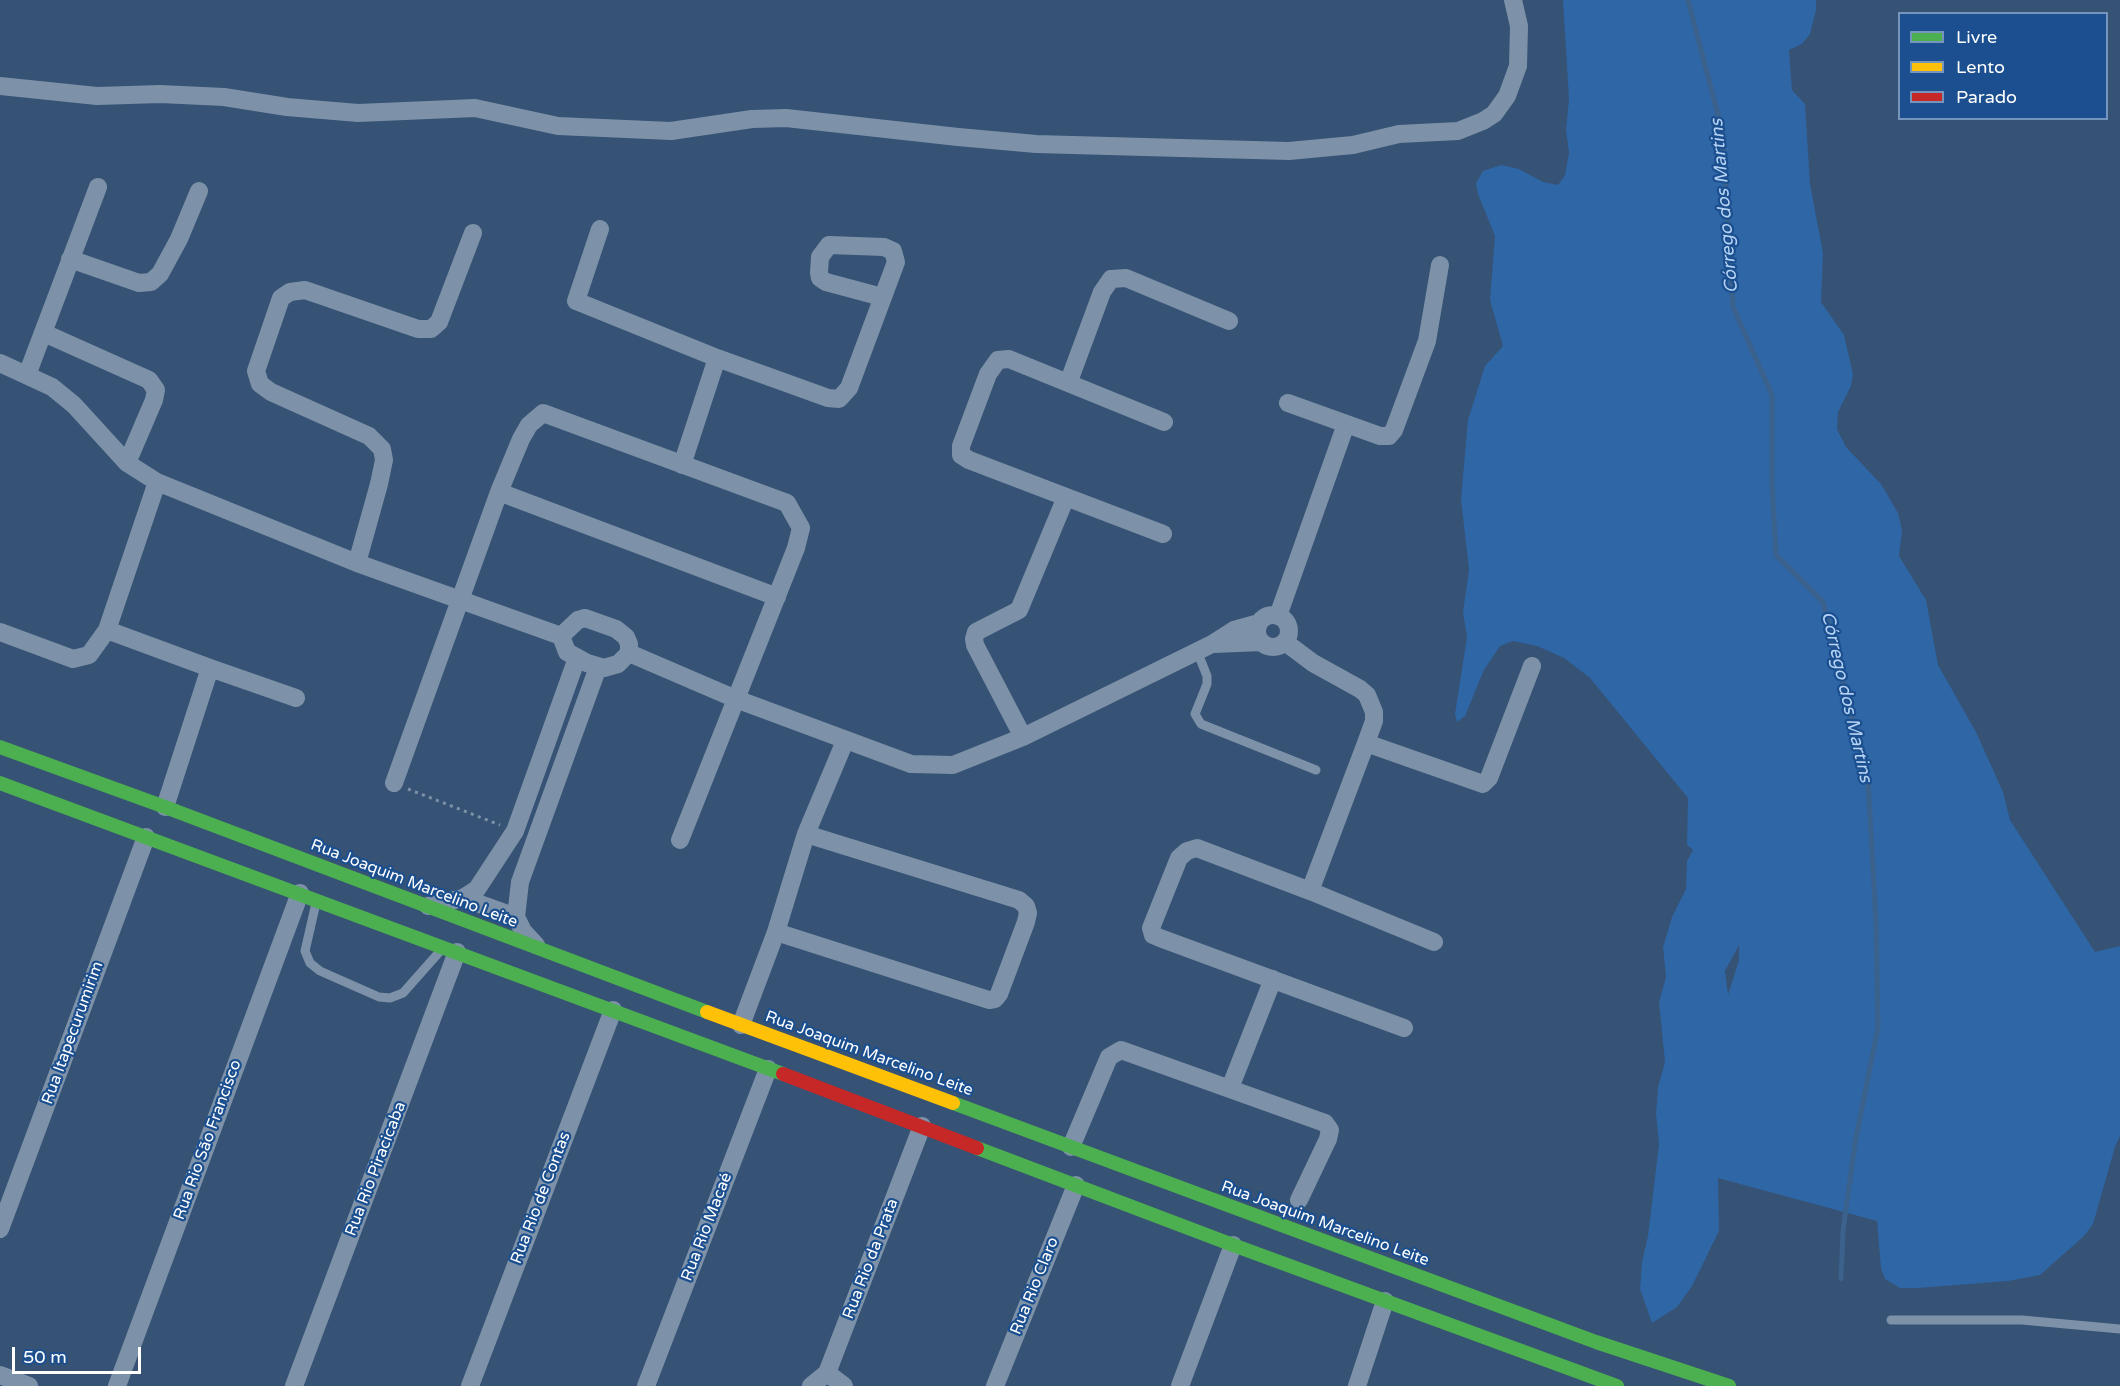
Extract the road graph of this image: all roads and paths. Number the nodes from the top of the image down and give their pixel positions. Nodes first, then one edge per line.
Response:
1 (1514, 0) edge
2 (0, 86) edge
3 (98, 187) dead end
4 (200, 191) dead end
5 (600, 229) dead end
6 (472, 233) dead end
7 (70, 260) junction
8 (1440, 265) dead end
9 (882, 297) dead end
10 (1229, 321) dead end
11 (44, 333) junction
12 (717, 358) junction
13 (0, 363) edge
14 (27, 375) junction
15 (1069, 381) junction
16 (1288, 403) dead end
17 (1164, 422) dead end
18 (1346, 424) junction
19 (128, 462) junction
20 (682, 465) junction
21 (157, 482) junction
22 (499, 492) junction
23 (1066, 497) junction
24 (1163, 534) dead end
25 (357, 563) junction
26 (777, 597) junction
27 (461, 599) junction
28 (1278, 616) junction
29 (1259, 623) junction
30 (107, 630) junction
31 (0, 632) edge
32 (561, 636) junction
33 (1287, 637) junction
34 (1262, 642) junction
35 (1205, 647) junction
36 (628, 653) junction
37 (577, 658) junction
38 (1532, 666) dead end
39 (598, 667) junction
40 (210, 668) junction
41 (296, 698) dead end
42 (736, 699) junction
43 (1023, 737) junction
44 (845, 741) junction
45 (1366, 742) junction
46 (0, 747) edge
47 (1316, 770) dead end
48 (48, 776) junction
49 (0, 783) edge
50 (394, 783) joint
51 (113, 789) junction
52 (36, 796) junction
53 (165, 807) junction
54 (102, 822) junction
55 (515, 831) junction
56 (806, 834) junction
57 (146, 837) junction
58 (680, 840) dead end
59 (307, 891) junction
60 (1310, 891) junction
61 (463, 898) junction
62 (428, 906) junction
63 (393, 909) dead end
64 (516, 917) junction
65 (776, 932) junction
66 (1434, 942) dead end
67 (451, 949) junction
68 (542, 951) junction
69 (491, 964) junction
70 (1273, 979) junction
71 (637, 996) junction
72 (613, 1010) junction
73 (741, 1025) junction
74 (1404, 1028) dead end
75 (768, 1069) junction
76 (1230, 1088) junction
77 (1003, 1121) junction
78 (922, 1126) junction
79 (1050, 1139) junction
80 (1071, 1147) junction
81 (992, 1153) junction
82 (1036, 1169) junction
83 (1076, 1185) junction
84 (1299, 1200) dead end
85 (0, 1229) edge
86 (1233, 1245) junction
87 (1400, 1289) dead end
88 (1433, 1296) dead end
89 (1385, 1301) junction
90 (1500, 1306) junction
91 (1891, 1320) dead end
92 (2120, 1329) edge
93 (828, 1373) junction
94 (0, 1375) edge
95 (29, 1386) edge
96 (117, 1386) edge
97 (294, 1386) edge
98 (470, 1386) edge
99 (646, 1386) edge
100 (811, 1386) edge
101 (844, 1386) edge
102 (995, 1386) edge
103 (1180, 1386) edge
104 (1357, 1386) edge
105 (1617, 1386) edge
106 (1729, 1386) edge

1 - 2 street
3 - 7 street
4 - 7 street
5 - 12 street
6 - 25 street
7 - 11 street
8 - 18 street
9 - 12 street
10 - 15 street
11 - 14 street
11 - 19 street
12 - 20 street
13 - 14 street
14 - 19 street
15 - 17 street
15 - 23 street
16 - 18 street
18 - 28 street
19 - 21 street
20 - 22 street
20 - 26 street
21 - 25 street
21 - 30 street
22 - 26 street
22 - 27 street
23 - 24 street
23 - 43 street
25 - 27 street
26 - 42 street
27 - 32 street
27 - 50 street
28 - 29 street
28 - 33 street
29 - 34 street
29 - 35 street
30 - 31 street
30 - 40 street
32 - 36 street
32 - 37 street
33 - 34 street
33 - 45 street
34 - 35 street
35 - 43 street
35 - 47 lane
36 - 39 street
36 - 42 street
37 - 39 street
37 - 55 street
38 - 45 street
39 - 64 street
40 - 41 street
40 - 53 street
42 - 44 street
42 - 58 street
43 - 44 street
44 - 56 street
45 - 60 street
46 - 48 main road, Rua Joaquim Marcelino Leite
48 - 51 main road, Rua Joaquim Marcelino Leite
48 - 52 main road
49 - 52 main road
50 - 55 path
51 - 53 main road, Rua Joaquim Marcelino Leite
51 - 54 main road
52 - 54 main road
53 - 62 main road, Rua Joaquim Marcelino Leite
54 - 57 main road
55 - 61 street
56 - 65 street
56 - 65 street
57 - 59 main road
57 - 85 street, Rua Itapecurumirim
59 - 67 main road
59 - 67 lane
59 - 96 street, Rua Rio São Francisco
60 - 66 street
60 - 70 street
61 - 62 street
61 - 64 street
62 - 63 main road
62 - 68 main road, Rua Joaquim Marcelino Leite
64 - 68 street
65 - 73 street
67 - 69 main road
67 - 97 street, Rua Rio Piracicaba
68 - 71 main road, Rua Joaquim Marcelino Leite
69 - 71 main road
69 - 72 main road
70 - 74 street
70 - 76 street
71 - 73 main road, Rua Joaquim Marcelino Leite
72 - 75 main road
72 - 98 street, Rua Rio de Contas
73 - 77 main road, Rua Joaquim Marcelino Leite
75 - 78 main road
75 - 99 street, Rua Rio Macaé
76 - 80 street
76 - 84 street
77 - 79 main road, Rua Joaquim Marcelino Leite
77 - 81 main road
78 - 81 main road
78 - 93 street, Rua Rio da Prata
79 - 80 main road, Rua Joaquim Marcelino Leite
79 - 82 main road
80 - 90 main road, Rua Joaquim Marcelino Leite
81 - 82 main road
82 - 83 main road
83 - 86 main road
83 - 102 street, Rua Rio Claro
86 - 89 main road
86 - 103 street
87 - 89 main road
88 - 90 main road
89 - 104 street
89 - 105 main road
90 - 106 main road, Rua Joaquim Marcelino Leite
91 - 92 lane
93 - 100 street
93 - 101 street
94 - 95 street

